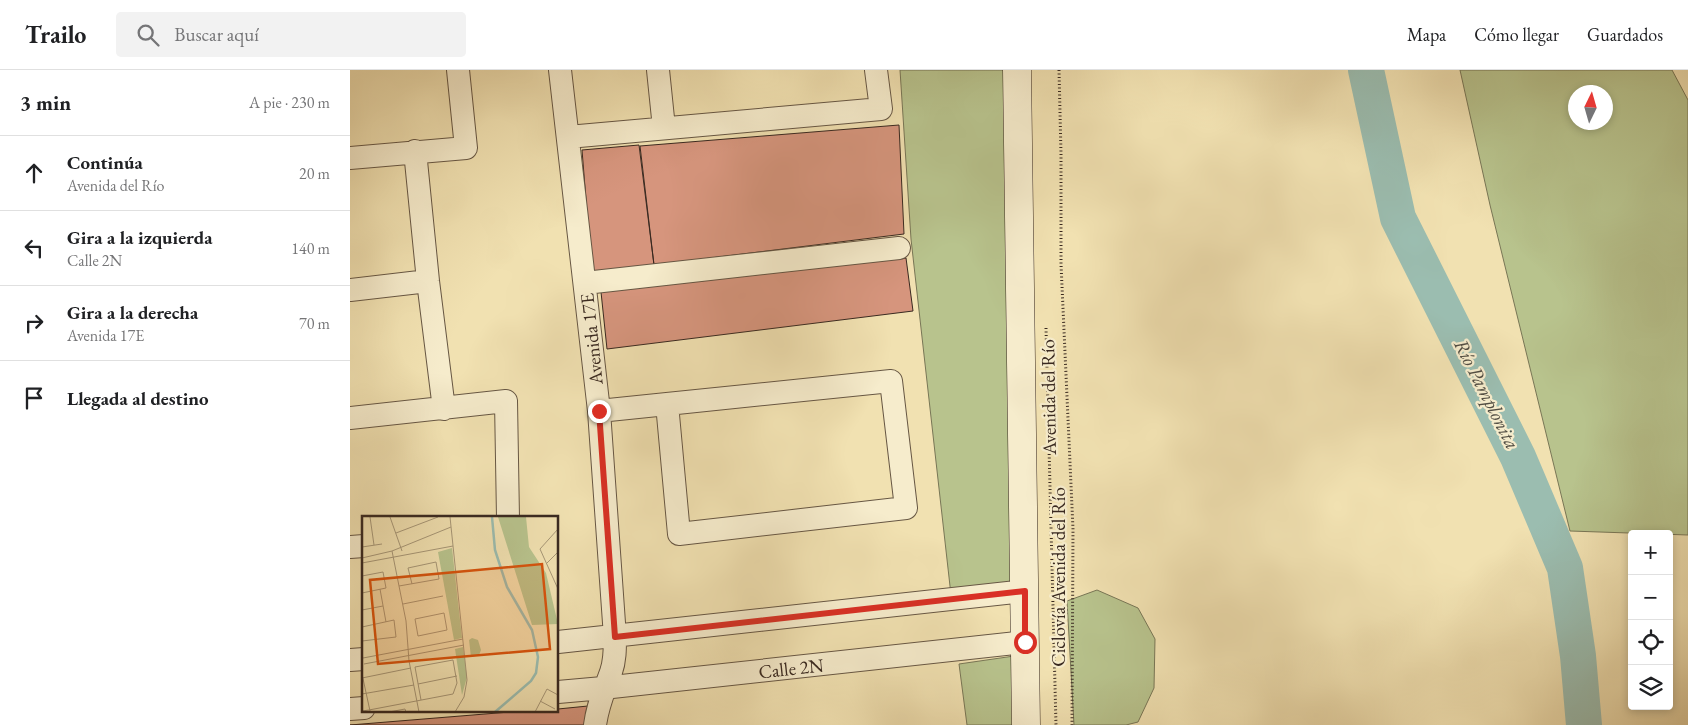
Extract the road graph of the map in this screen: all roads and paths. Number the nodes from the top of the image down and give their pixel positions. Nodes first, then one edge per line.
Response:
1 (458, 70) edge
2 (560, 70) edge
3 (658, 70) edge
4 (876, 70) edge
5 (1017, 70) edge
6 (1059, 70) edge
7 (664, 128) junction
8 (568, 137) junction
9 (416, 152) junction
10 (350, 158) edge
11 (899, 248) dead end
12 (428, 281) junction
13 (585, 283) junction
14 (350, 290) edge
15 (1046, 325) dead end
16 (667, 404) junction
17 (444, 409) junction
18 (599, 411) junction
19 (350, 418) edge
20 (508, 516) edge
21 (1025, 591) junction
22 (615, 637) junction
23 (559, 642) edge
24 (1025, 642) junction
25 (603, 688) junction
26 (559, 692) edge
27 (595, 725) edge
28 (1026, 725) edge
29 (1056, 725) edge
30 (1072, 725) edge

1 - 9 street
2 - 8 street, Avenida 17E
3 - 7 street
4 - 7 street
5 - 21 main road, Avenida del Río
6 - 30 path, Ciclovía Avenida del Río
7 - 8 street
8 - 13 street, Avenida 17E
9 - 10 street
9 - 12 street
11 - 13 street
12 - 14 street
12 - 17 street
13 - 18 street, Avenida 17E
15 - 29 path, Avenida del Río
16 - 16 street
16 - 18 street
17 - 19 street
17 - 20 street
18 - 22 street, Avenida 17E
21 - 22 street
21 - 24 main road, Avenida del Río
22 - 23 street
22 - 25 street, Avenida 17E
24 - 25 street, Calle 2N
24 - 28 main road, Avenida del Río
25 - 26 street, Calle 2N
25 - 27 street, Avenida 17E

